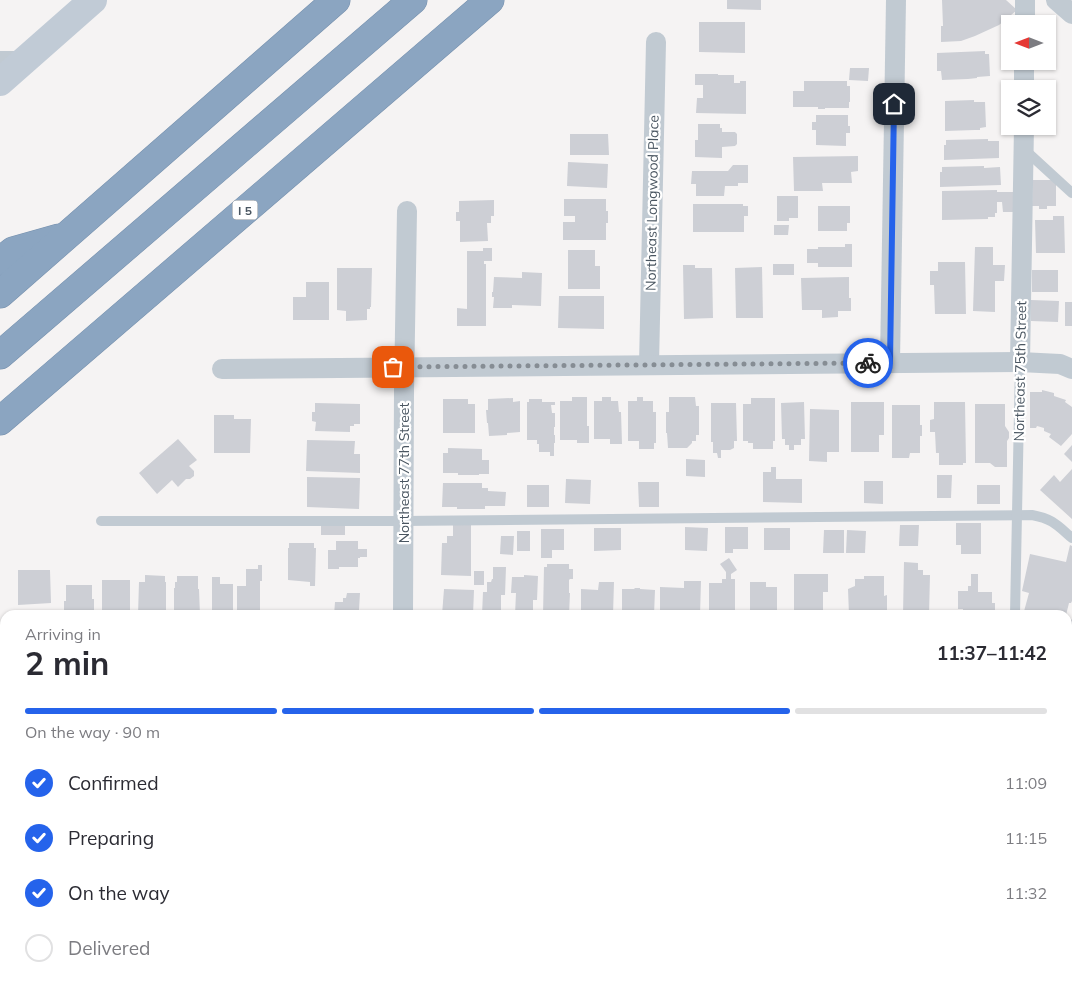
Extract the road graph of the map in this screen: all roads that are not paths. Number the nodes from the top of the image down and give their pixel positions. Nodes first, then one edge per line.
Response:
1 (93, 0) edge
2 (336, 0) edge
3 (413, 0) edge
4 (490, 0) edge
5 (896, 0) edge
6 (1025, 0) edge
7 (1056, 0) edge
8 (1072, 14) edge
9 (1025, 15) edge
10 (656, 42) dead end
11 (12, 61) edge
12 (0, 82) edge
13 (1024, 135) edge
14 (1023, 149) junction
15 (1072, 193) edge
16 (408, 210) dead end
17 (66, 236) junction
18 (0, 261) edge
19 (0, 294) edge
20 (0, 355) edge
21 (890, 362) junction
22 (1020, 362) junction
23 (649, 365) junction
24 (404, 367) junction
25 (222, 369) dead end
26 (1072, 369) edge
27 (0, 421) edge
28 (1017, 515) junction
29 (101, 521) dead end
30 (403, 521) junction
31 (1072, 538) edge
32 (403, 610) edge
33 (1015, 610) edge

1 - 11 main road
2 - 17 highway
3 - 20 highway
4 - 27 highway, I 5
5 - 21 street
6 - 9 street
7 - 8 street
10 - 23 street, Northeast Longwood Place
11 - 12 main road
13 - 14 street, Northeast 75th Street
14 - 15 lane
14 - 22 street, Northeast 75th Street
16 - 24 street, Northeast 77th Street
17 - 18 highway
17 - 19 highway
21 - 22 street
21 - 23 street
22 - 26 street
22 - 28 lane, Northeast 75th Street
23 - 24 street
24 - 25 street
24 - 30 street, Northeast 77th Street
28 - 30 lane
28 - 31 lane
28 - 33 lane, Northeast 75th Street
29 - 30 lane
30 - 32 street, Northeast 77th Street

